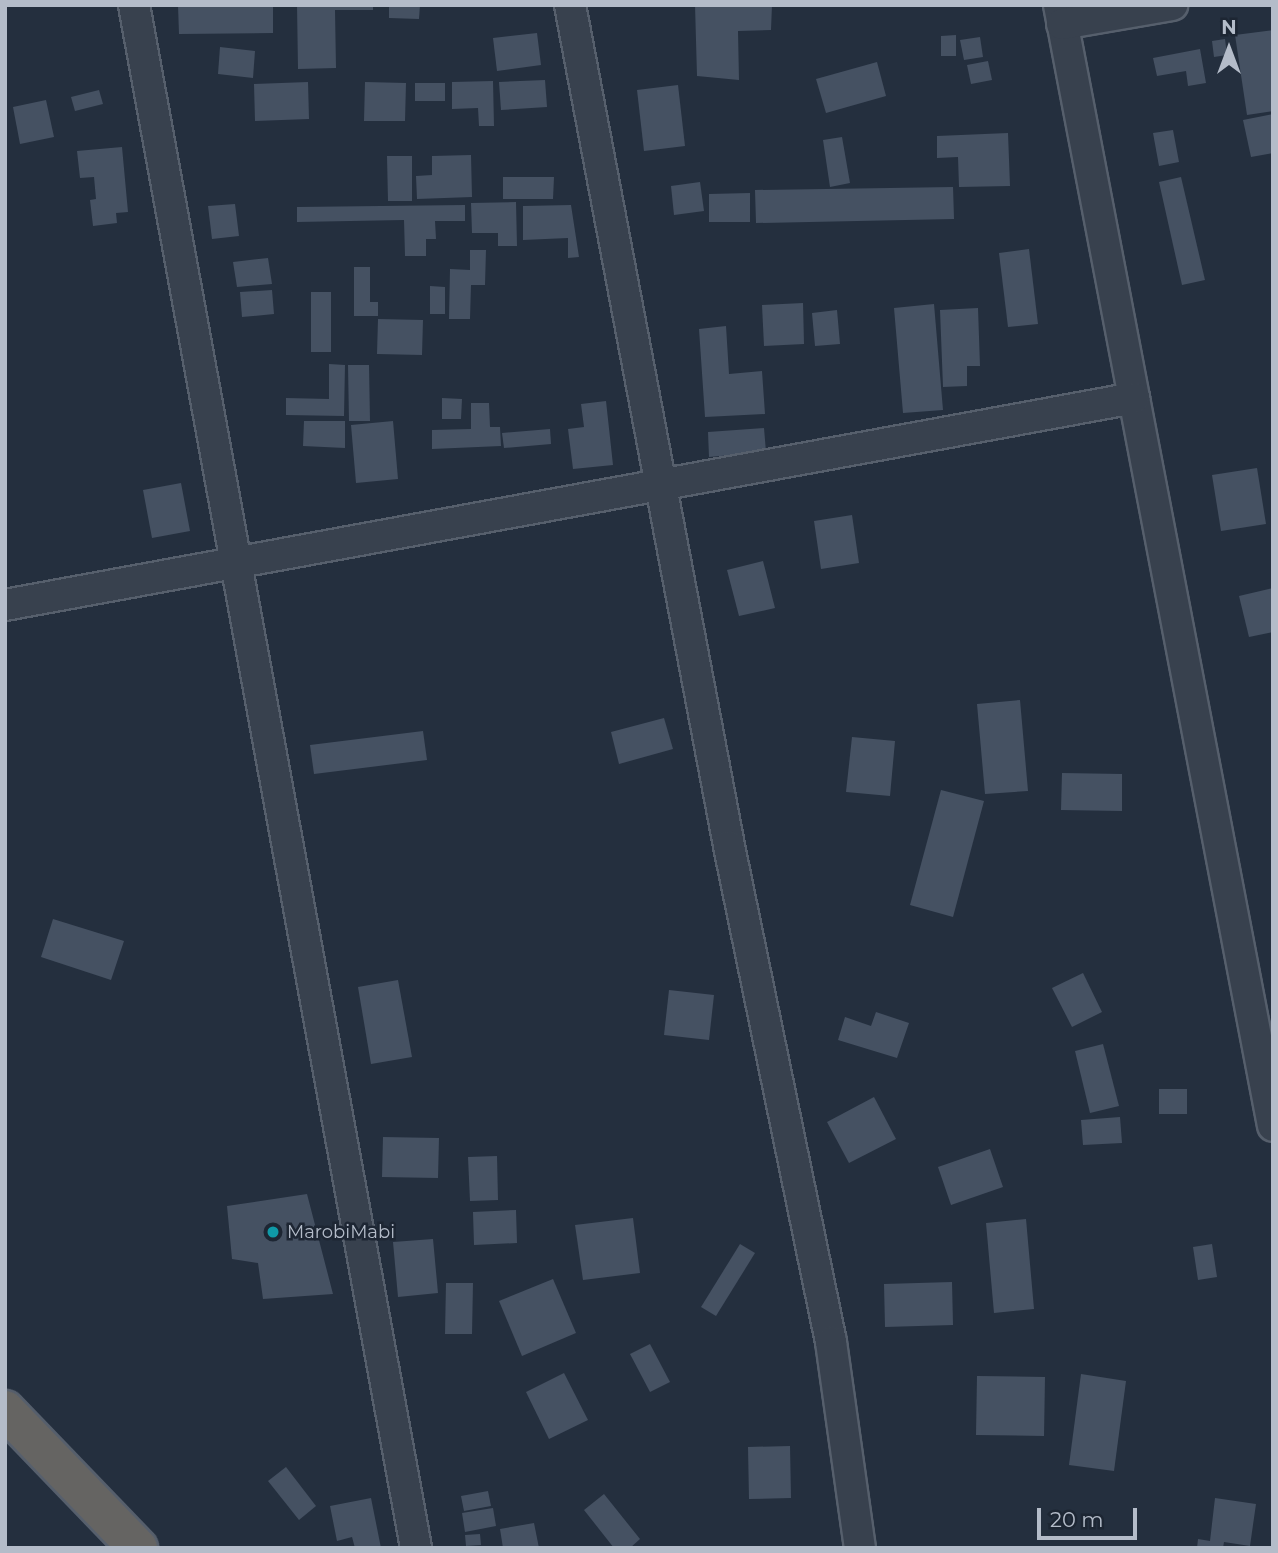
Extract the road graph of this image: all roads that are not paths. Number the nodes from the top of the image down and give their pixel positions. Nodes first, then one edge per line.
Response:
1 (134, 5) edge
2 (570, 5) edge
3 (1172, 5) edge
4 (1060, 15) edge
5 (1134, 398) junction
6 (660, 483) junction
7 (237, 563) junction
8 (5, 605) edge
9 (1272, 1120) edge
10 (5, 1410) edge
11 (138, 1548) edge
12 (416, 1548) edge
13 (860, 1548) edge

1 - 7 street
2 - 6 street
3 - 4 street
4 - 5 street
5 - 6 street
5 - 9 street
6 - 7 street
6 - 13 street
7 - 8 street
7 - 12 street
10 - 11 highway

